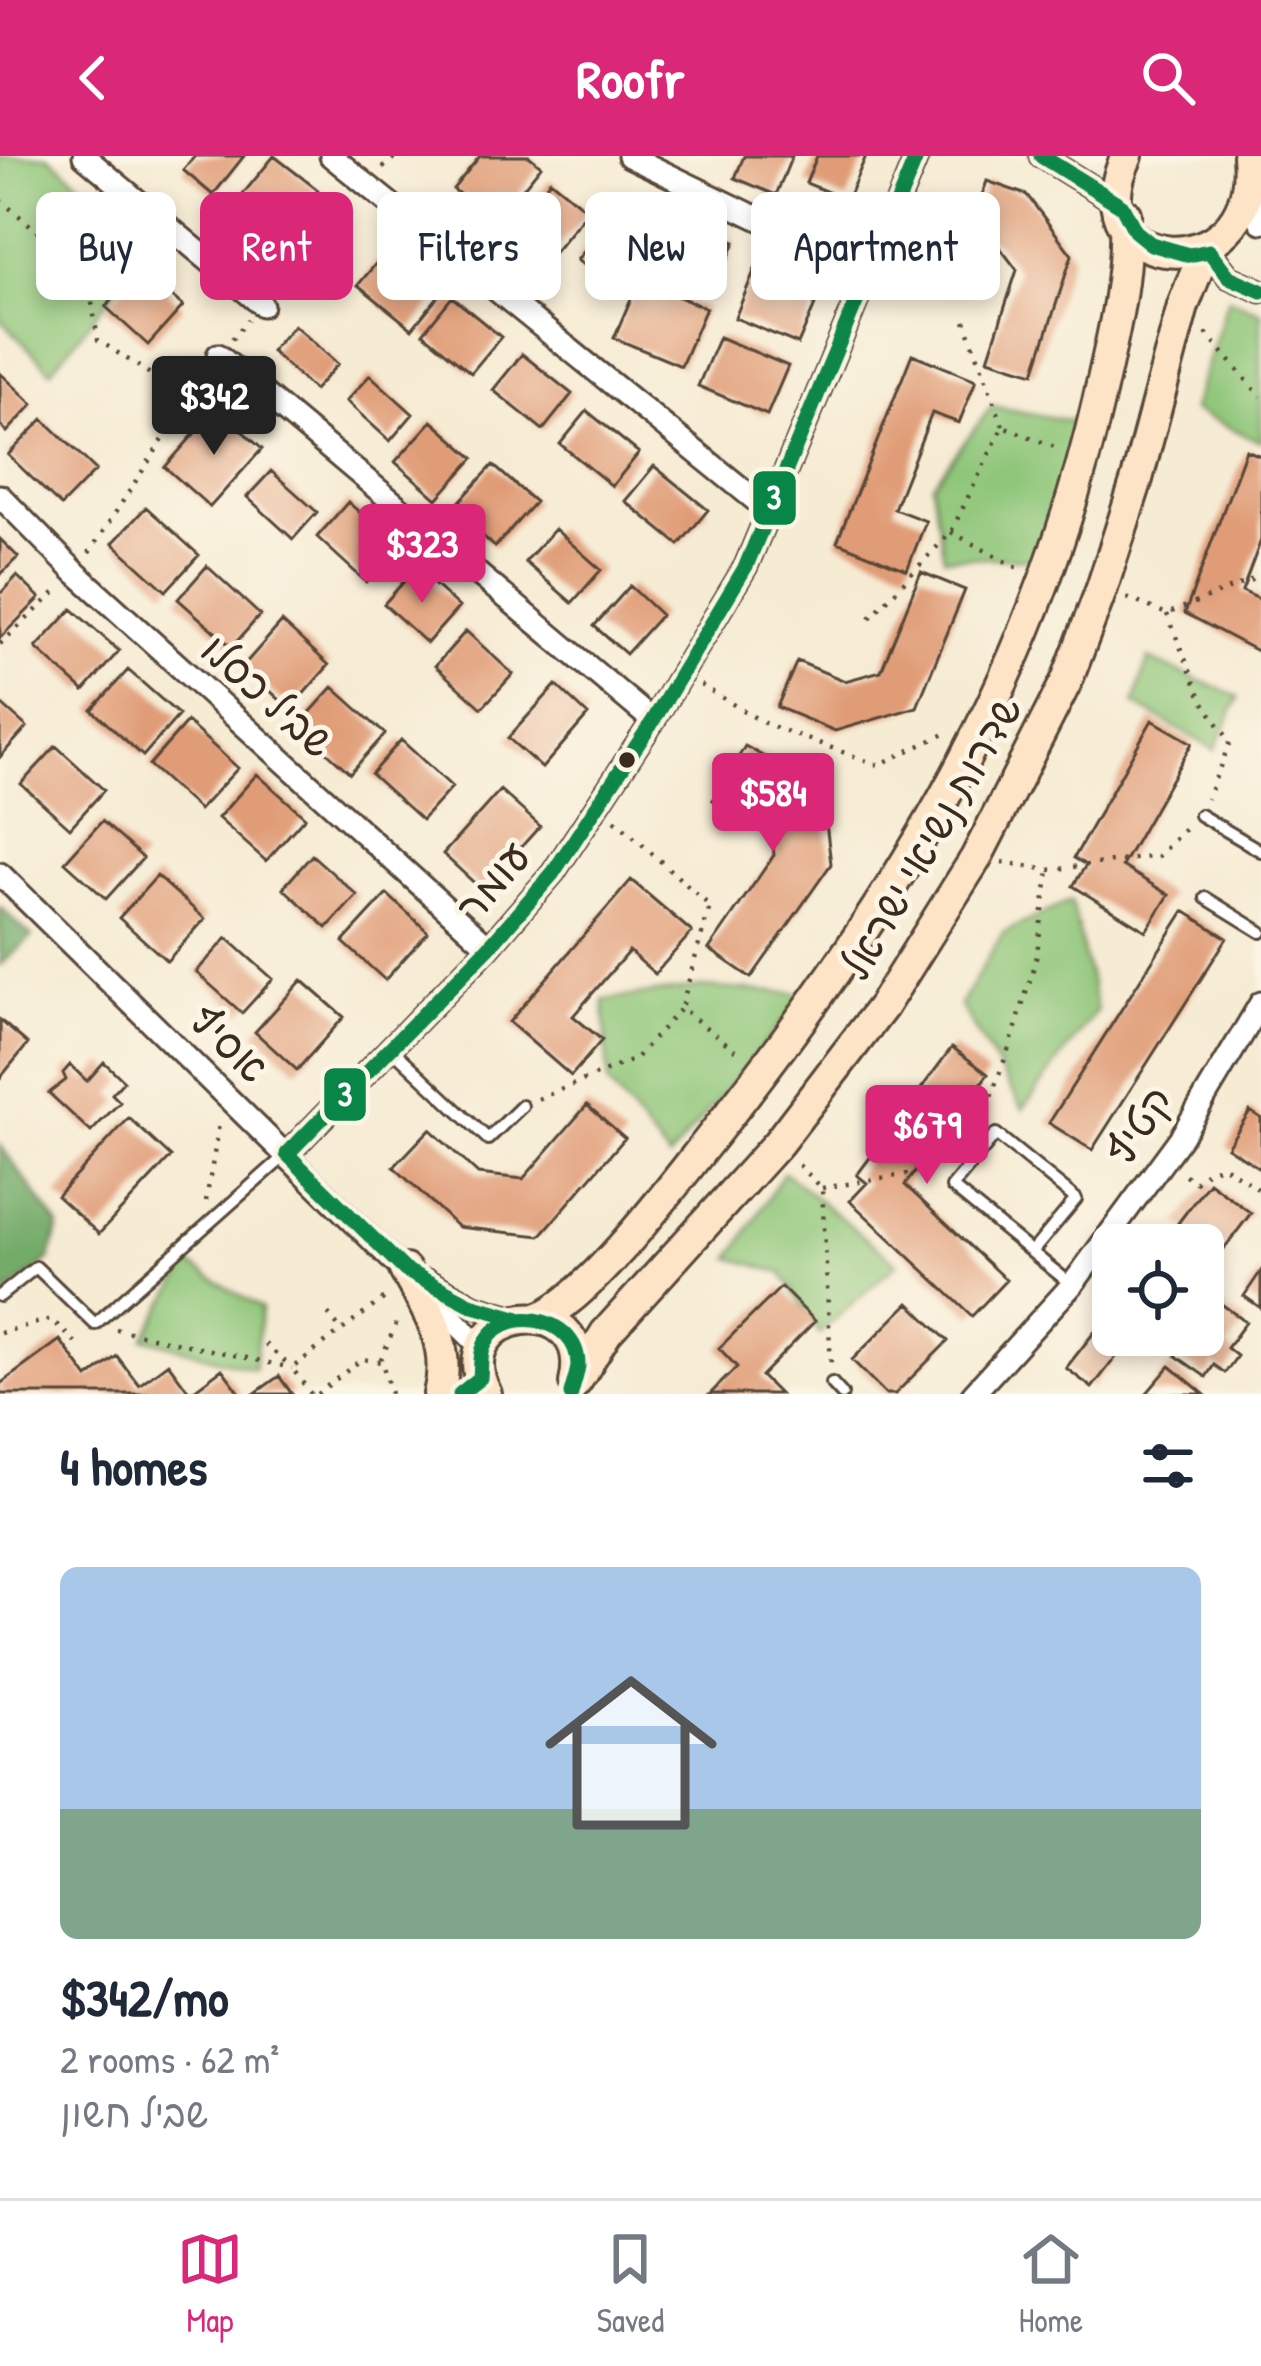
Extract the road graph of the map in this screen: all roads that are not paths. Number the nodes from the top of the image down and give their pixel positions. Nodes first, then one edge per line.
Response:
1 (84, 156) edge
2 (332, 156) edge
3 (629, 156) edge
4 (917, 156) edge
5 (1042, 156) edge
6 (1127, 156) edge
7 (1248, 156) edge
8 (902, 192) edge
9 (1124, 210) junction
10 (1257, 213) edge
11 (751, 215) edge
12 (1206, 252) junction
13 (1261, 291) edge
14 (857, 300) edge
15 (262, 304) road end
16 (218, 355) road end
17 (0, 496) edge
18 (769, 511) junction
19 (653, 721) junction
20 (1200, 815) dead end
21 (1261, 851) edge
22 (0, 874) edge
23 (1206, 898) dead end
24 (1261, 932) edge
25 (489, 947) junction
26 (1261, 1003) edge
27 (391, 1048) junction
28 (522, 1106) road end
29 (287, 1154) junction
30 (1032, 1252) junction
31 (397, 1282) junction
32 (1072, 1285) junction
33 (0, 1296) edge
34 (528, 1318) junction
35 (477, 1379) edge
36 (832, 1383) road end
37 (572, 1390) edge
38 (439, 1394) edge
39 (842, 1394) edge
40 (973, 1394) edge

1 - 15 street
2 - 18 street
3 - 11 street
4 - 8 street, עומר
5 - 9 street
6 - 9 street, שדרות נשיאי ישראל
7 - 10 street
9 - 12 street
9 - 34 street, שדרות נשיאי ישראל
10 - 12 street
12 - 13 street
12 - 37 street, שדרות נשיאי ישראל
14 - 18 street, עומר
16 - 19 street
17 - 25 street, שביל כסלו
18 - 19 street, עומר
19 - 25 street, עומר
20 - 21 lane
22 - 29 street, אסיף
23 - 24 lane
25 - 27 street, עומר
26 - 32 street, קטיף
27 - 28 lane
27 - 29 street, עומר
29 - 31 street, אסיף
29 - 33 lane, עומר
30 - 30 lane, קטיף
30 - 32 lane, קטיף
31 - 34 street, אסיף
31 - 35 street, אסיף
31 - 38 street
32 - 40 street, קטיף
34 - 35 street, שדרות נשיאי ישראל
34 - 37 street
36 - 39 lane

